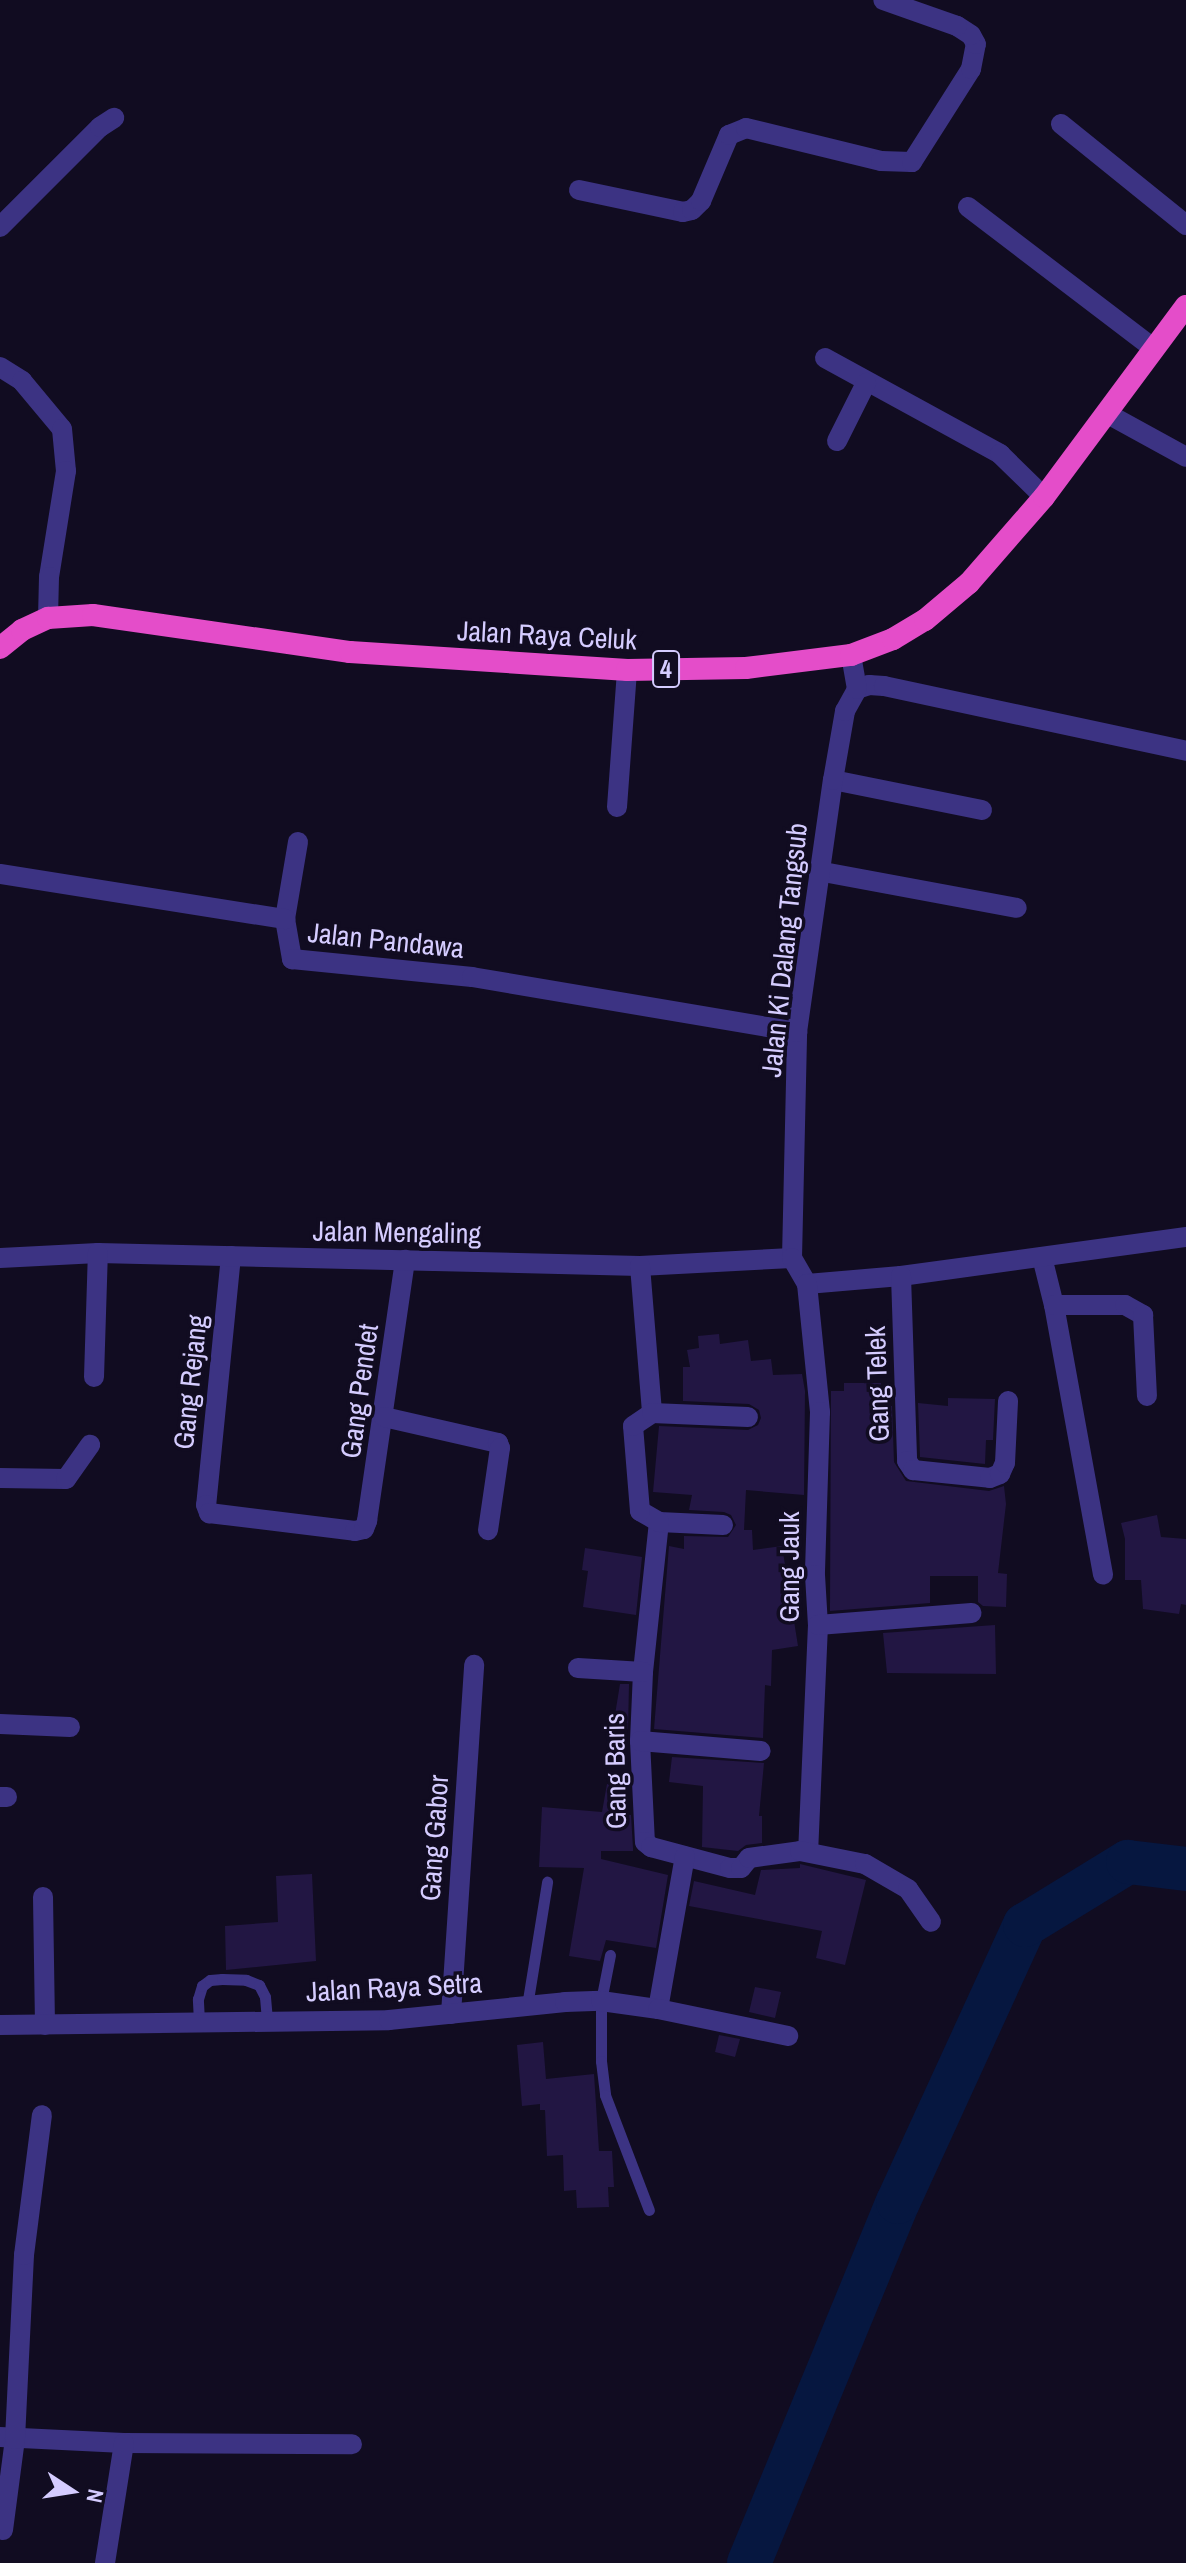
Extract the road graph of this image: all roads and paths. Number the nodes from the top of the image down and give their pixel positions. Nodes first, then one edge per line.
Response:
1 (883, 0) edge
2 (114, 118) dead end
3 (1061, 124) dead end
4 (579, 190) dead end
5 (968, 207) dead end
6 (1186, 225) edge
7 (0, 227) edge
8 (1186, 306) edge
9 (1152, 347) junction
10 (825, 358) dead end
11 (0, 367) edge
12 (866, 383) junction
13 (1106, 413) junction
14 (837, 441) dead end
15 (1186, 457) edge
16 (1044, 497) junction
17 (48, 618) junction
18 (0, 648) edge
19 (851, 655) junction
20 (627, 670) junction
21 (857, 689) junction
22 (1186, 751) edge
23 (833, 780) junction
24 (617, 807) dead end
25 (982, 810) dead end
26 (298, 842) dead end
27 (818, 871) junction
28 (0, 874) edge
29 (1017, 908) dead end
30 (285, 919) junction
31 (797, 1032) junction
32 (1186, 1237) edge
33 (98, 1253) junction
34 (231, 1256) junction
35 (1042, 1257) junction
36 (0, 1258) edge
37 (792, 1258) junction
38 (405, 1260) junction
39 (640, 1266) junction
40 (901, 1276) junction
41 (807, 1284) junction
42 (1054, 1305) junction
43 (94, 1377) dead end
44 (1147, 1396) dead end
45 (1008, 1401) dead end
46 (652, 1413) junction
47 (384, 1417) junction
48 (748, 1417) dead end
49 (90, 1445) dead end
50 (0, 1478) edge
51 (659, 1522) junction
52 (723, 1525) dead end
53 (364, 1529) joint
54 (488, 1530) dead end
55 (1103, 1575) dead end
56 (972, 1613) dead end
57 (818, 1625) junction
58 (474, 1665) dead end
59 (578, 1668) dead end
60 (643, 1672) junction
61 (0, 1724) edge
62 (70, 1727) dead end
63 (640, 1741) junction
64 (761, 1751) dead end
65 (808, 1851) junction
66 (685, 1856) junction
67 (547, 1882) dead end
68 (43, 1897) dead end
69 (931, 1922) dead end
70 (610, 1955) dead end
71 (601, 2001) junction
72 (527, 2006) junction
73 (658, 2009) junction
74 (451, 2014) junction
75 (199, 2021) junction
76 (267, 2021) junction
77 (0, 2025) edge
78 (45, 2025) junction
79 (788, 2036) dead end
80 (42, 2115) dead end
81 (649, 2210) dead end
82 (7, 2438) edge
83 (124, 2443) junction
84 (352, 2444) dead end
85 (3, 2530) dead end
86 (105, 2563) edge

1 - 4 street
2 - 7 street
3 - 6 street
5 - 9 street
8 - 9 highway, Jalan Raya Celuk / 4
9 - 13 highway, Jalan Raya Celuk / 4
10 - 12 street
11 - 17 street
12 - 14 street
12 - 16 street
13 - 15 street
13 - 16 highway, Jalan Raya Celuk / 4
16 - 19 highway, Jalan Raya Celuk / 4
17 - 18 highway, Jalan Raya Celuk / 4
17 - 20 highway, Jalan Raya Celuk / 4
19 - 20 highway, Jalan Raya Celuk / 4
19 - 21 street
20 - 24 street
21 - 22 street
21 - 23 street, Jalan Ki Dalang Tangsub
23 - 25 street
23 - 27 street, Jalan Ki Dalang Tangsub
26 - 30 street
27 - 29 street
27 - 31 street, Jalan Ki Dalang Tangsub
28 - 30 street, Jalan Pandawa
30 - 31 street, Jalan Pandawa
31 - 37 street, Jalan Ki Dalang Tangsub
32 - 35 street
33 - 34 street, Jalan Mengaling
33 - 36 street, Jalan Mengaling
33 - 43 street
34 - 38 street, Jalan Mengaling
34 - 53 street, Gang Rejang
35 - 40 street
35 - 42 street
37 - 39 street, Jalan Mengaling
37 - 41 street
38 - 39 street, Jalan Mengaling
38 - 47 street, Gang Pendet
39 - 46 street
40 - 41 street
40 - 45 street, Gang Telek
41 - 57 street, Gang Jauk
42 - 44 street
42 - 55 street
46 - 48 street
46 - 51 street
47 - 53 street, Gang Pendet
47 - 54 street
49 - 50 street
51 - 52 street
51 - 60 street, Gang Baris
56 - 57 street
57 - 65 street, Gang Jauk
58 - 74 street, Gang Gabor
59 - 60 street
60 - 63 street, Gang Baris
61 - 62 street
63 - 64 street
63 - 66 street, Gang Baris
65 - 66 street, Gang Baris
65 - 69 street, Gang Baris
66 - 73 street
67 - 72 lane
68 - 78 street
70 - 71 lane
71 - 72 street, Jalan Raya Setra
71 - 73 street, Jalan Raya Setra
71 - 81 lane
72 - 74 street, Jalan Raya Setra
73 - 79 street, Jalan Raya Setra
74 - 76 street, Jalan Raya Setra
75 - 76 street, Jalan Raya Setra
75 - 76 lane
75 - 78 street, Jalan Raya Setra
77 - 78 street, Jalan Raya Setra
80 - 82 street
82 - 83 street
82 - 85 street
83 - 84 street
83 - 86 street

